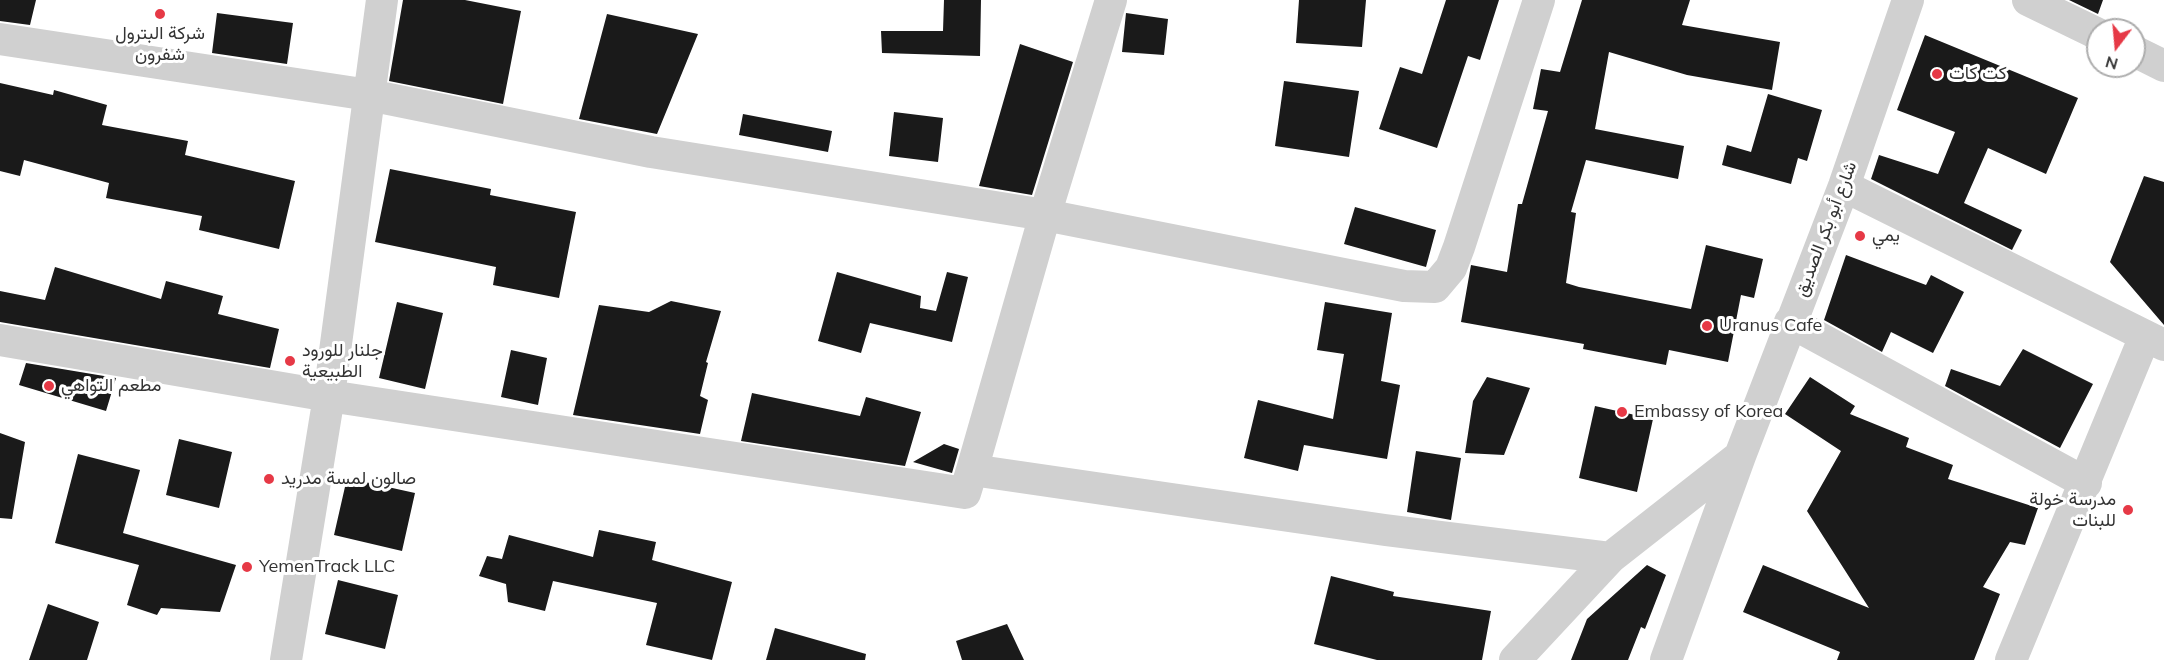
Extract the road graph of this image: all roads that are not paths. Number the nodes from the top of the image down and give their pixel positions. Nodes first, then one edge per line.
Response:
1 (382, 0) edge
2 (1112, 0) edge
3 (1539, 0) edge
4 (1908, 0) edge
5 (2028, 0) edge
6 (2086, 28) edge
7 (0, 39) edge
8 (2146, 57) edge
9 (2164, 66) edge
10 (369, 95) junction
11 (1844, 186) junction
12 (1045, 215) junction
13 (1790, 322) junction
14 (0, 339) edge
15 (2155, 341) edge
16 (329, 396) junction
17 (1740, 456) junction
18 (972, 470) junction
19 (2086, 483) junction
20 (1610, 558) junction
21 (286, 660) edge
22 (1515, 660) edge
23 (1666, 660) edge
24 (2011, 660) edge

1 - 10 street
2 - 12 street
3 - 12 street
4 - 11 street, شارع أبو بكر الصديق
5 - 6 street
7 - 10 street
8 - 9 street
10 - 12 street
10 - 16 street
11 - 13 street, شارع أبو بكر الصديق
11 - 15 street
12 - 18 street
13 - 17 street, شارع أبو بكر الصديق
13 - 19 street
14 - 16 street
15 - 19 street
16 - 18 street
16 - 21 street
17 - 20 street
17 - 23 street, شارع أبو بكر الصديق
18 - 20 street
19 - 24 street
20 - 22 street

